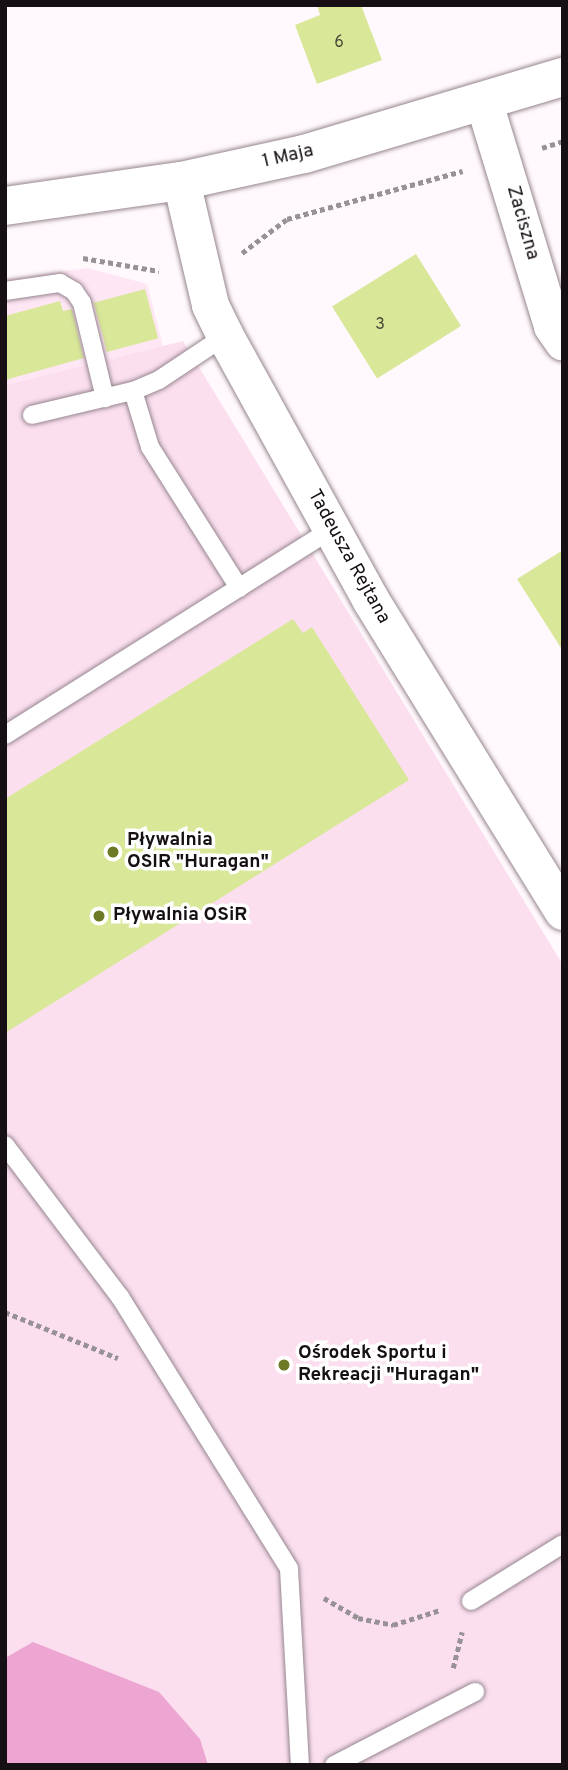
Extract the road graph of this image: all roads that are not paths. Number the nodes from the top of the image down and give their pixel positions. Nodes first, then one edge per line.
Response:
1 (563, 77) edge
2 (484, 103) junction
3 (181, 181) junction
4 (5, 206) edge
5 (5, 290) edge
6 (225, 336) junction
7 (563, 342) edge
8 (133, 391) junction
9 (104, 398) junction
10 (32, 415) dead end
11 (334, 528) junction
12 (239, 588) junction
13 (5, 735) edge
14 (563, 911) edge
15 (5, 1145) edge
16 (563, 1544) edge
17 (471, 1601) road end
18 (475, 1692) dead end
19 (300, 1765) edge
20 (334, 1765) edge

1 - 2 main road, 1 Maja
2 - 3 main road, 1 Maja
2 - 7 street, Zaciszna
3 - 4 main road, 1 Maja
3 - 6 street, Tadeusza Rejtana
5 - 9 lane
6 - 8 lane
6 - 11 street, Tadeusza Rejtana
8 - 9 lane
8 - 12 lane
9 - 10 lane
11 - 12 lane
11 - 14 street, Tadeusza Rejtana
12 - 13 lane
15 - 19 lane
16 - 17 lane
18 - 20 lane

